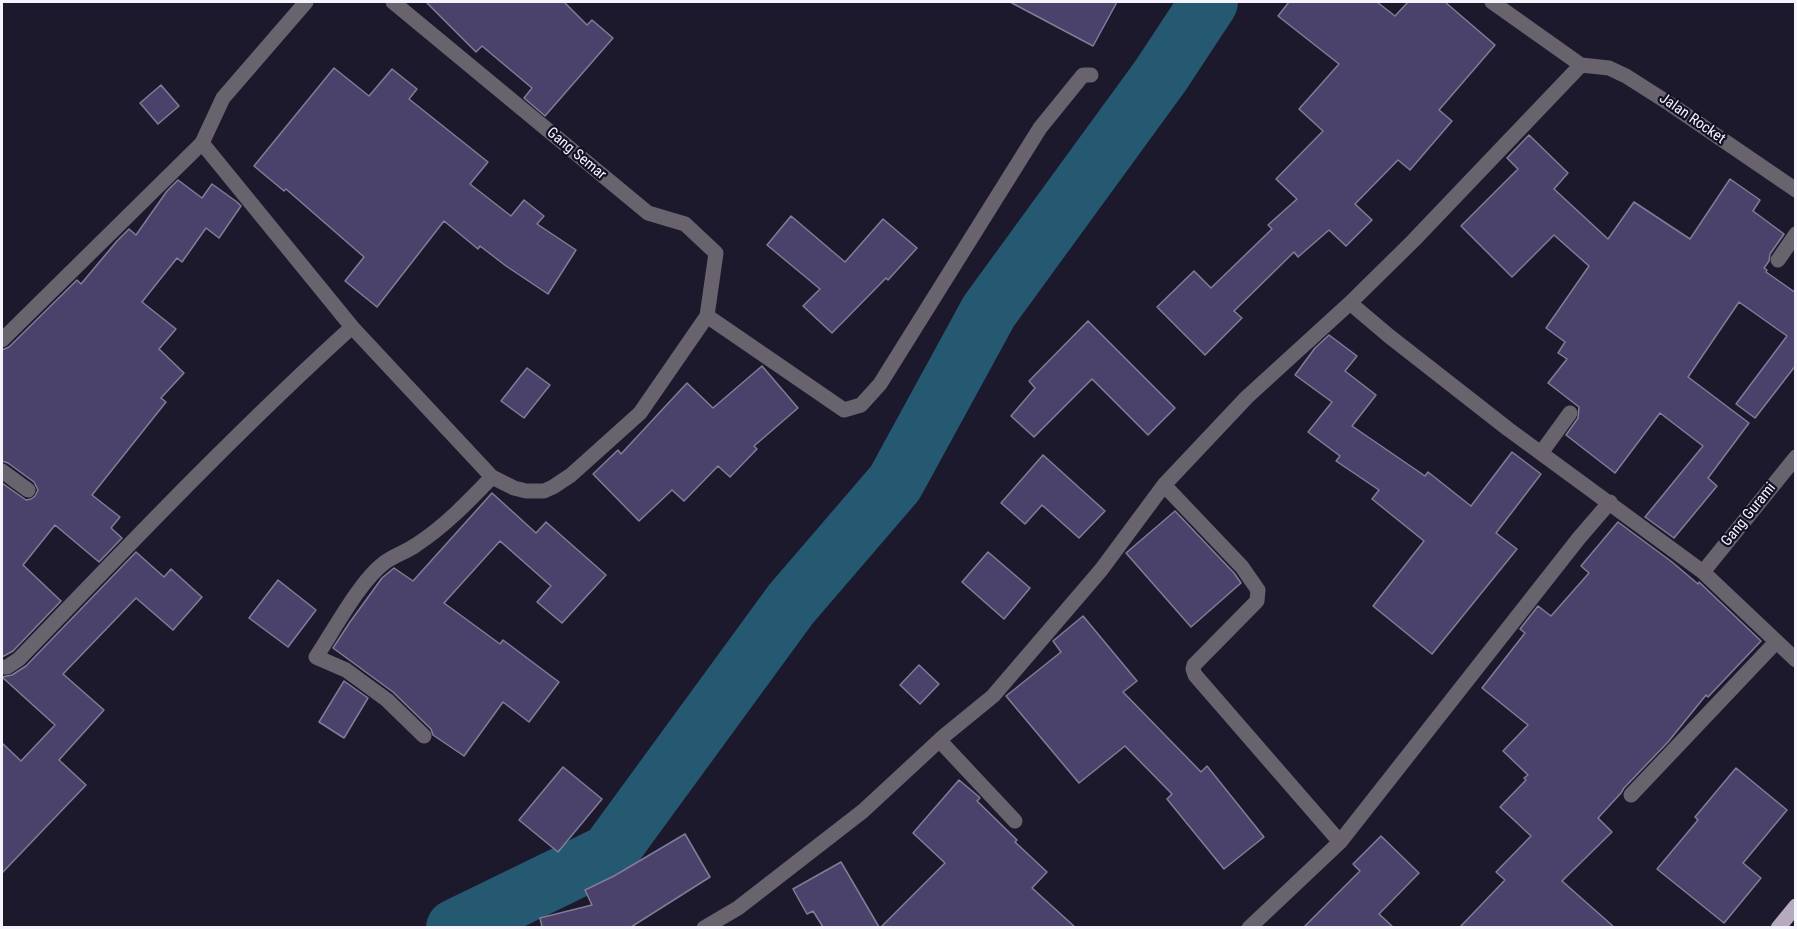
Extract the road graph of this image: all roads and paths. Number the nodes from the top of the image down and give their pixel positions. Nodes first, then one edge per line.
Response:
1 (306, 2) edge
2 (393, 2) edge
3 (1492, 2) edge
4 (1581, 65) junction
5 (1091, 75) dead end
6 (202, 143) junction
7 (1796, 190) edge
8 (1796, 234) edge
9 (1778, 260) dead end
10 (1350, 303) junction
11 (707, 316) junction
12 (352, 327) junction
13 (2, 340) edge
14 (1570, 413) dead end
15 (1541, 453) junction
16 (1796, 458) edge
17 (2, 471) edge
18 (492, 477) junction
19 (1164, 485) junction
20 (28, 490) dead end
21 (1610, 502) junction
22 (1703, 572) junction
23 (1776, 642) junction
24 (1796, 660) edge
25 (2, 667) edge
26 (424, 736) dead end
27 (940, 741) junction
28 (1631, 795) dead end
29 (1016, 821) dead end
30 (1340, 842) junction
31 (1796, 906) edge
32 (704, 927) edge
33 (1250, 927) edge
34 (1778, 927) edge

1 - 6 street
2 - 11 street, Gang Semar
3 - 4 street
4 - 7 street, Jalan Rocket
4 - 10 street
5 - 11 street
6 - 12 street
6 - 13 street
8 - 9 street
10 - 15 street
10 - 19 street
11 - 18 street
12 - 18 street
12 - 25 street
14 - 15 street
15 - 21 street
16 - 22 street, Gang Gurami
17 - 20 street
18 - 26 street
19 - 27 street
19 - 30 street
21 - 22 street
21 - 30 street
22 - 23 street
23 - 24 street
23 - 28 street
27 - 29 street
27 - 32 street
30 - 33 street
31 - 34 main road

